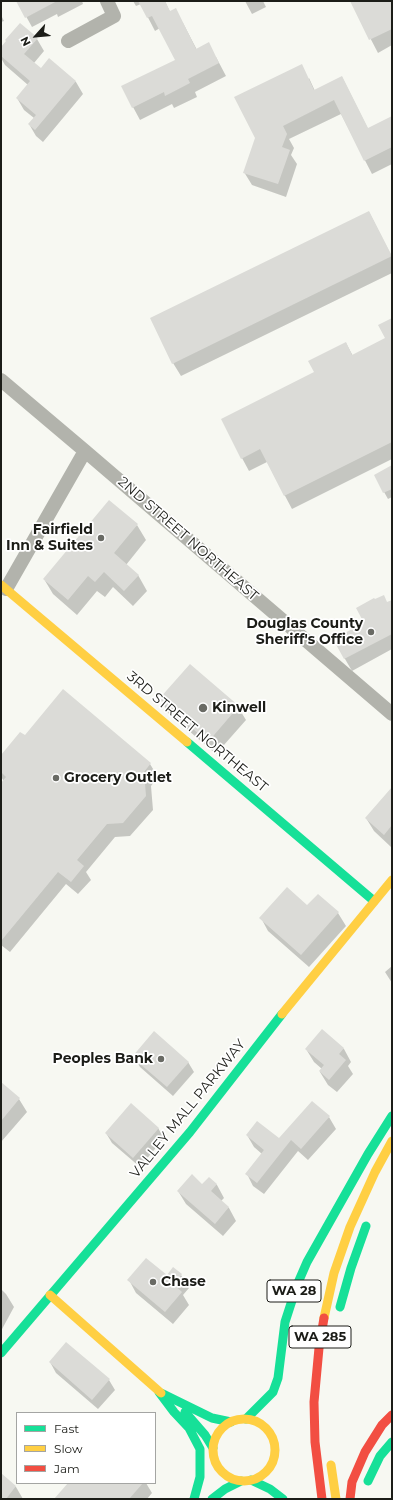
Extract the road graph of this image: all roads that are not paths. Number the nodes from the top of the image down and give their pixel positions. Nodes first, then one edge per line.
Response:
1 (107, 1) edge
2 (68, 41) dead end
3 (1, 380) edge
4 (86, 451) junction
5 (3, 590) edge
6 (392, 714) edge
7 (392, 880) edge
8 (374, 901) junction
9 (392, 1116) edge
10 (392, 1141) edge
11 (370, 1216) dead end
12 (50, 1295) junction
13 (338, 1317) dead end
14 (1, 1353) edge
15 (159, 1392) junction
16 (174, 1400) junction
17 (392, 1415) edge
18 (246, 1419) junction
19 (230, 1422) junction
20 (392, 1442) edge
21 (213, 1448) junction
22 (330, 1456) dead end
23 (215, 1461) junction
24 (251, 1480) junction
25 (241, 1481) junction
26 (366, 1488) dead end
27 (194, 1499) edge
28 (204, 1499) edge
29 (212, 1499) edge
30 (283, 1499) edge
31 (322, 1499) edge
32 (336, 1499) edge
33 (350, 1499) edge

1 - 2 street
3 - 4 street, 2ND STREET NORTHEAST
4 - 5 street
4 - 6 street, 2ND STREET NORTHEAST
5 - 8 main road, 3RD STREET NORTHEAST
7 - 8 main road, VALLEY MALL PARKWAY
8 - 12 main road, VALLEY MALL PARKWAY
9 - 18 main road, WA 28
10 - 31 main road, WA 285
11 - 13 main road, WA 285
12 - 14 main road, VALLEY MALL PARKWAY
12 - 15 main road
15 - 16 main road
15 - 27 main road
16 - 19 main road
16 - 21 main road
17 - 33 main road
18 - 19 main road
18 - 24 main road
19 - 21 main road
20 - 26 main road
21 - 23 main road
22 - 32 main road
23 - 25 main road
23 - 28 main road
24 - 25 main road
24 - 30 main road
25 - 29 main road

